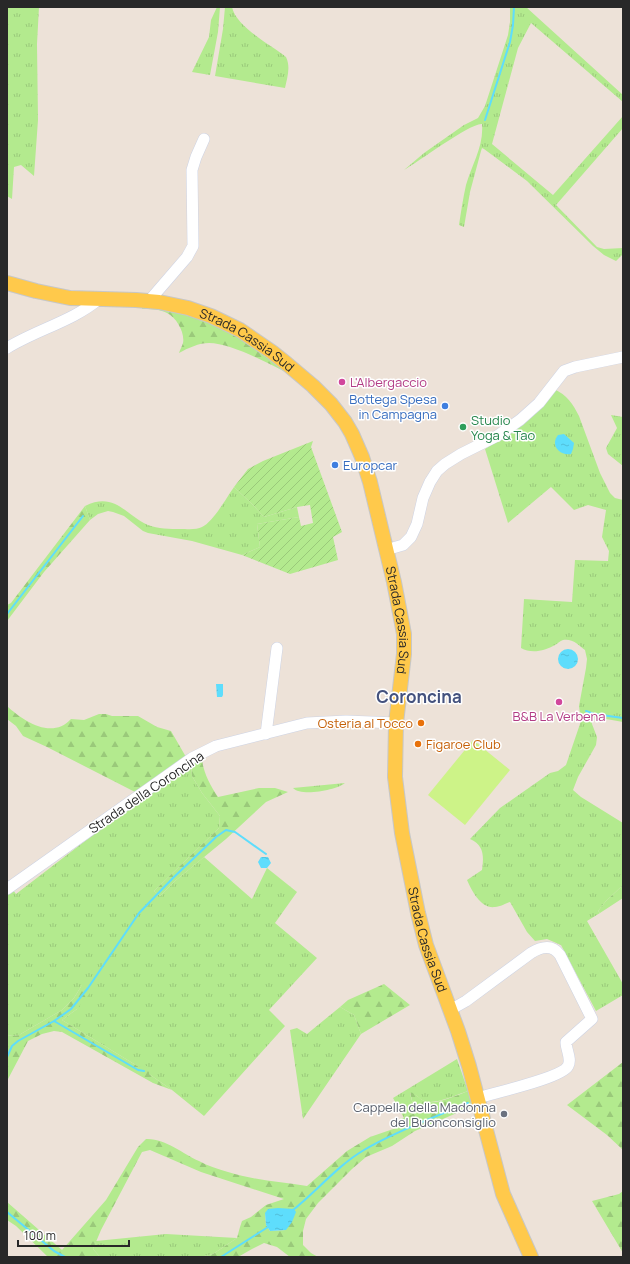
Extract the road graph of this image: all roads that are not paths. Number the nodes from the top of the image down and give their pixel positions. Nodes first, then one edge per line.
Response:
1 (204, 138) dead end
2 (7, 283) edge
3 (99, 299) junction
4 (149, 301) junction
5 (7, 348) edge
6 (623, 357) edge
7 (386, 550) junction
8 (277, 648) dead end
9 (396, 723) junction
10 (266, 734) junction
11 (7, 889) edge
12 (450, 1010) junction
13 (478, 1098) junction
14 (531, 1257) edge

1 - 4 street
2 - 3 main road, Strada Cassia Sud
3 - 4 main road, Strada Cassia Sud
3 - 5 street
4 - 7 main road, Strada Cassia Sud
6 - 7 street
7 - 9 main road, Strada Cassia Sud
8 - 10 street
9 - 10 street, Strada della Coroncina
9 - 12 main road, Strada Cassia Sud
10 - 11 street, Strada della Coroncina
12 - 13 main road, Strada Cassia Sud
12 - 13 street
13 - 14 main road, Strada Cassia Sud

